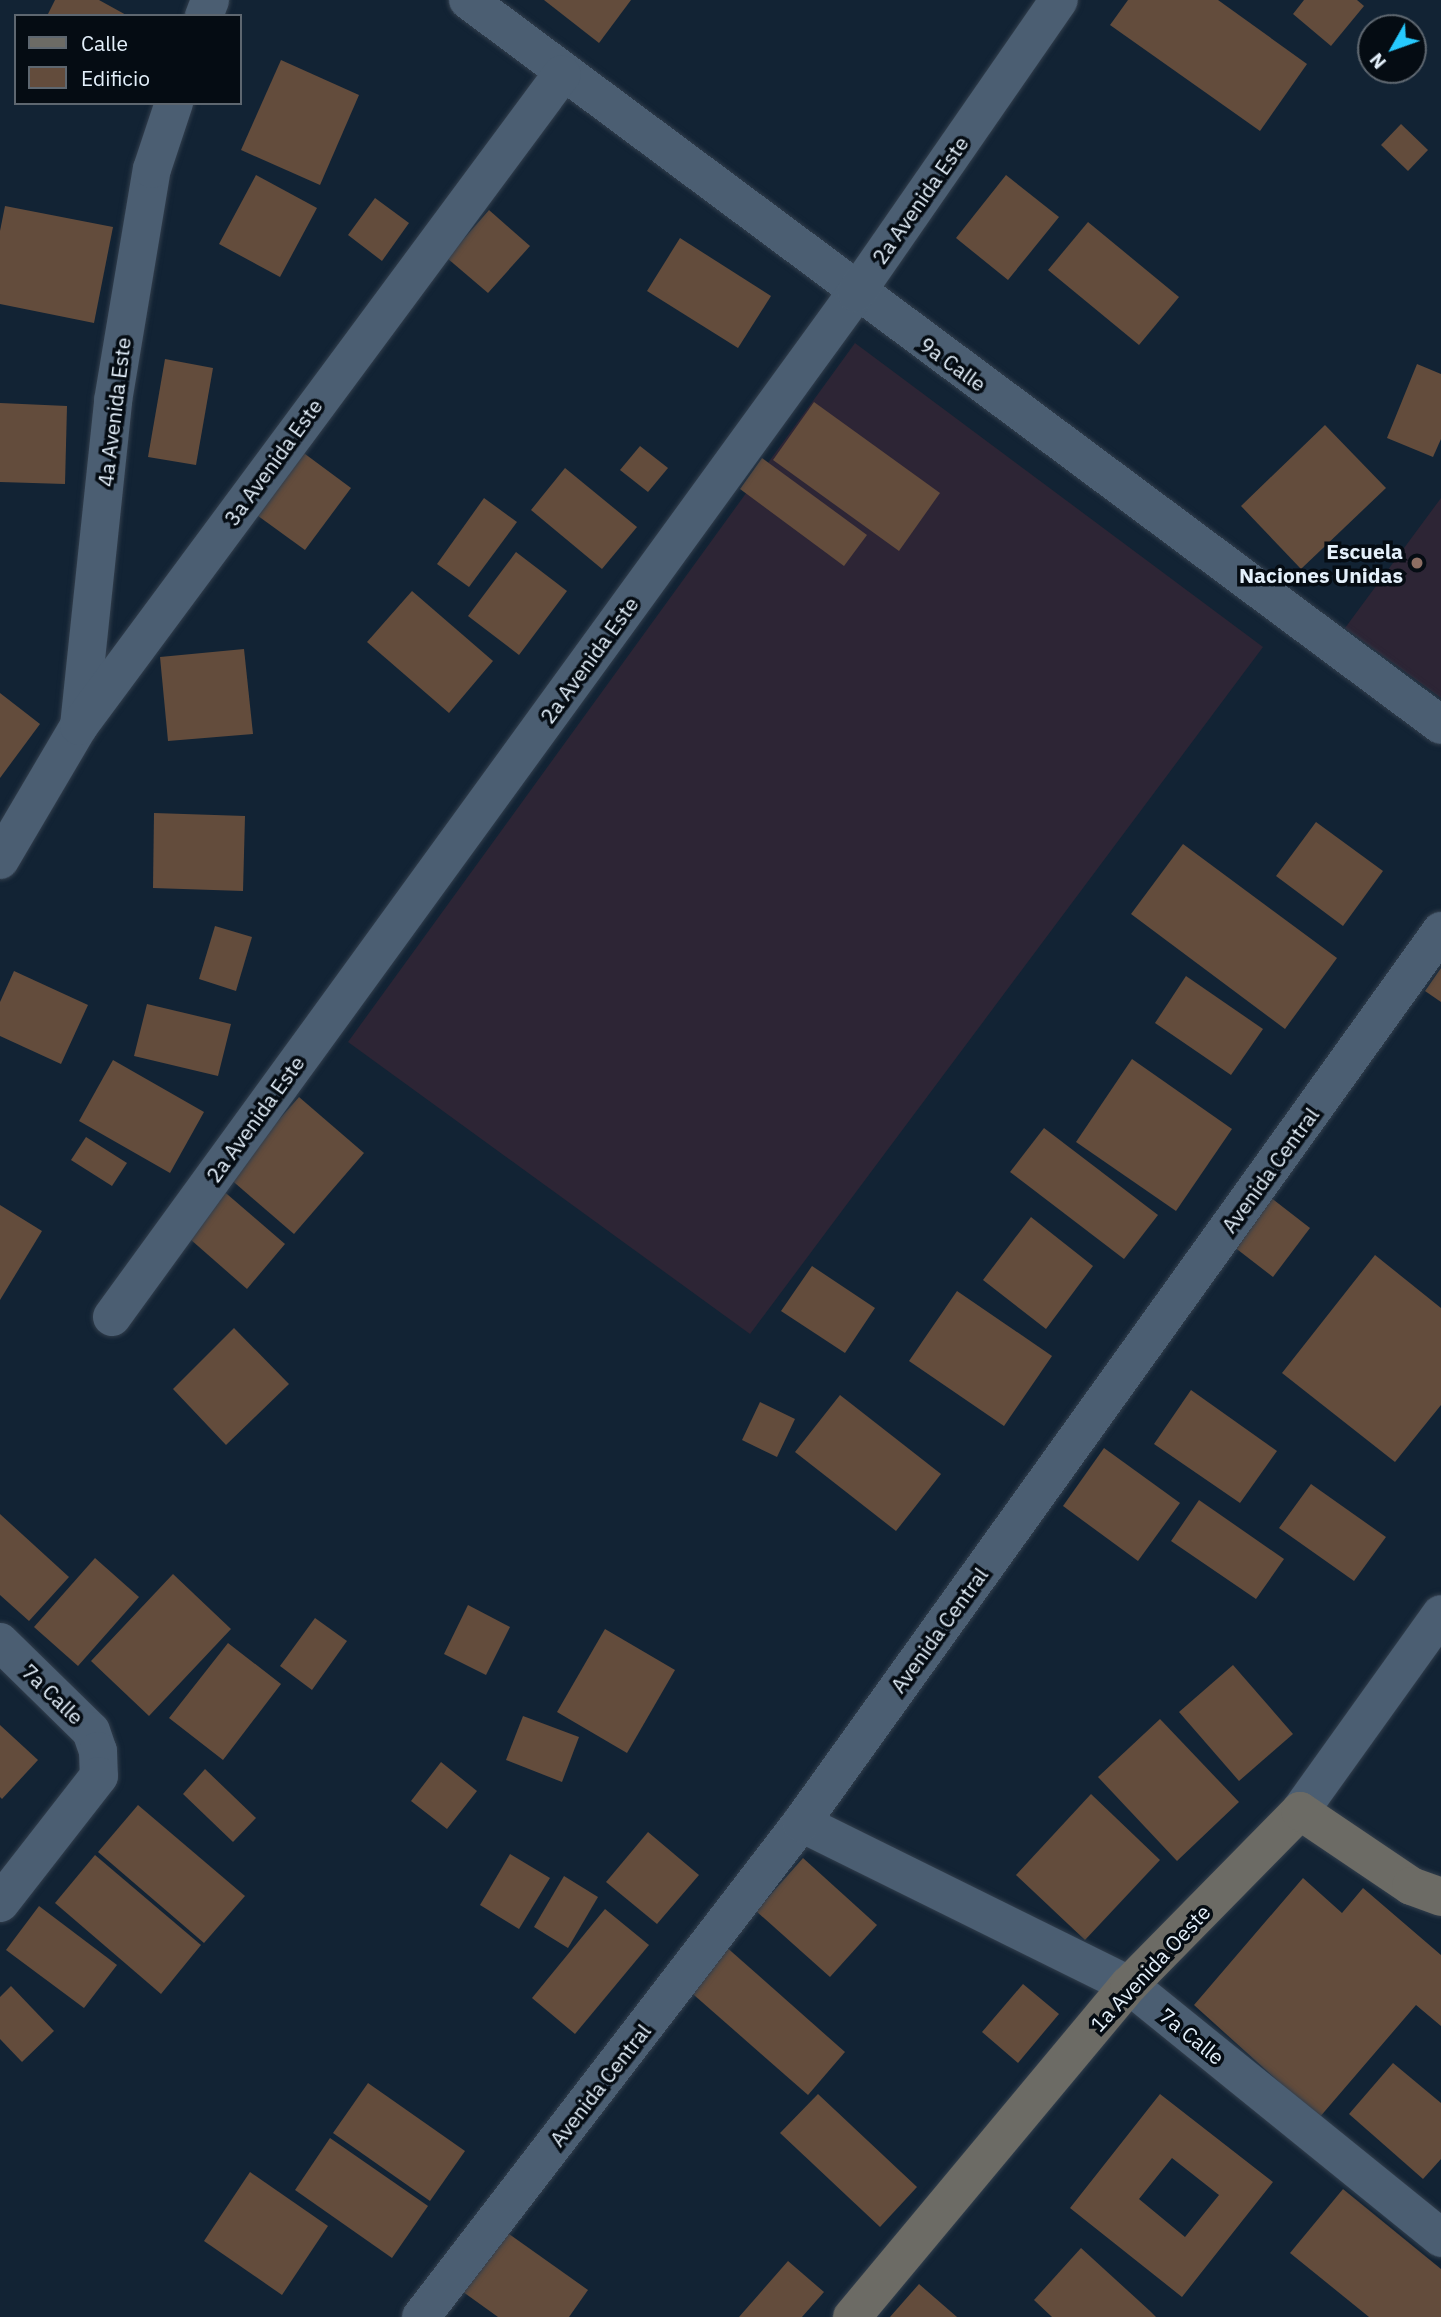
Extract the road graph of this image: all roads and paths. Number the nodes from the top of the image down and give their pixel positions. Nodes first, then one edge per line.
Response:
1 (468, 0) edge
2 (1059, 0) edge
3 (562, 74) junction
4 (173, 105) edge
5 (856, 293) junction
6 (1441, 725) edge
7 (79, 726) junction
8 (0, 860) edge
9 (1441, 932) edge
10 (112, 1317) dead end
11 (1441, 1614) edge
12 (0, 1643) edge
13 (1300, 1811) junction
14 (801, 1823) junction
15 (1441, 1897) edge
16 (0, 1903) edge
17 (1129, 1985) junction
18 (1441, 2238) edge
19 (421, 2317) edge
20 (852, 2317) edge

1 - 3 street, 9a Calle
2 - 5 street, 2a Avenida Este
3 - 5 street, 9a Calle
3 - 7 street, 3a Avenida Este
4 - 7 street, 4a Avenida Este
5 - 6 street, 9a Calle
5 - 10 street, 2a Avenida Este
7 - 8 street, 3a Avenida Este
9 - 14 street, Avenida Central
11 - 13 street, 1a Avenida Oeste
12 - 16 street, 7a Calle
13 - 15 street
13 - 17 street, 1a Avenida Oeste
14 - 17 street, 7a Calle
14 - 19 street, Avenida Central
17 - 18 street, 7a Calle
17 - 20 street, 1a Avenida Oeste

